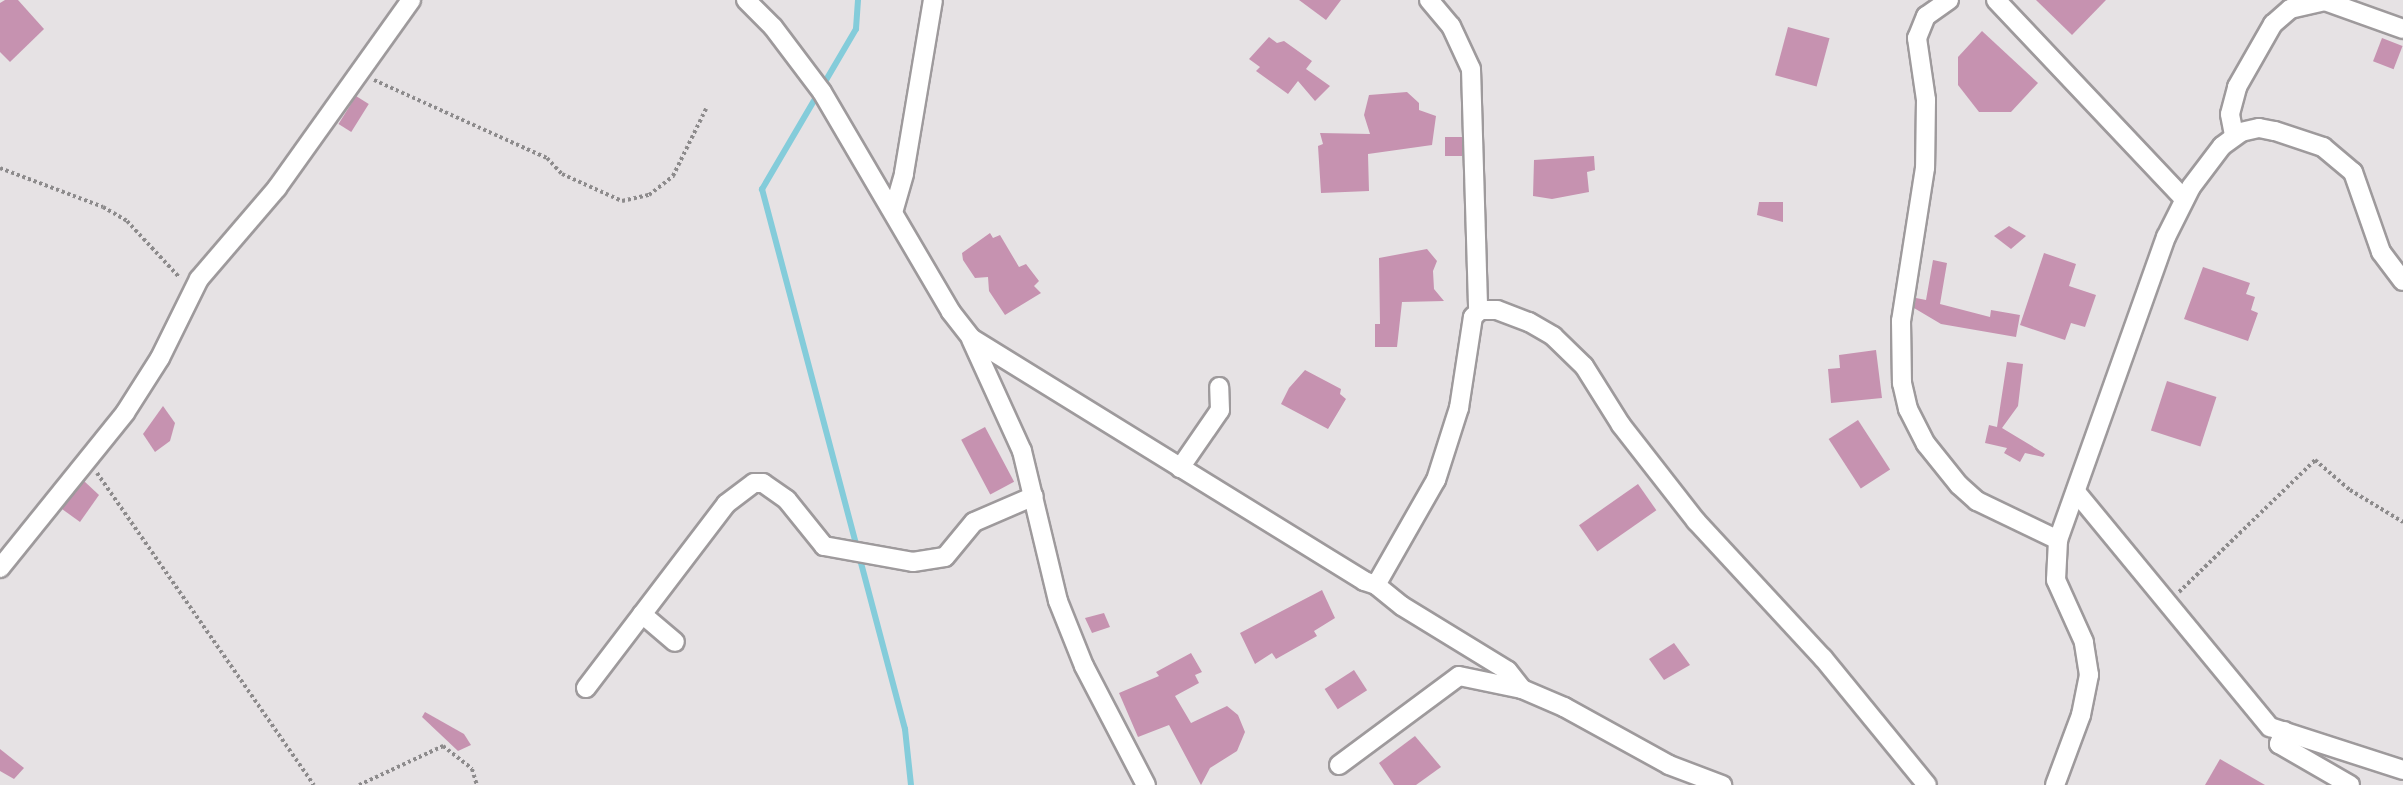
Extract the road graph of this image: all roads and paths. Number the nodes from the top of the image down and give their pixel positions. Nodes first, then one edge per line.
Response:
1 (411, 0) edge
2 (746, 0) edge
3 (933, 0) edge
4 (1429, 0) edge
5 (1949, 0) edge
6 (1996, 0) edge
7 (2297, 3) edge
8 (2403, 29) edge
9 (359, 78) junction
10 (706, 109) dead end
11 (2234, 135) junction
12 (0, 168) edge
13 (2184, 199) junction
14 (894, 209) junction
15 (2403, 280) edge
16 (193, 292) junction
17 (1478, 312) junction
18 (971, 338) junction
19 (1219, 387) dead end
20 (88, 460) junction
21 (1180, 468) junction
22 (2076, 492) junction
23 (1034, 496) junction
24 (2403, 522) edge
25 (2058, 540) junction
26 (0, 568) edge
27 (1376, 585) junction
28 (2167, 603) junction
29 (642, 614) junction
30 (675, 642) dead end
31 (586, 688) dead end
32 (1522, 689) junction
33 (2284, 731) junction
34 (1339, 765) dead end
35 (2403, 770) edge
36 (314, 785) edge
37 (359, 785) edge
38 (477, 785) edge
39 (1146, 785) edge
40 (1722, 785) edge
41 (1927, 785) edge
42 (2055, 785) edge
43 (2350, 785) edge

1 - 9 street
2 - 14 street
3 - 14 street
4 - 17 street
5 - 25 street
6 - 13 street
7 - 8 street
7 - 11 street
9 - 10 path
9 - 16 street
11 - 13 street
11 - 15 street
12 - 16 path
13 - 22 street
14 - 18 street
16 - 20 street
17 - 27 street
17 - 41 street
18 - 21 street
18 - 23 street
19 - 21 street
20 - 26 street
20 - 36 path
21 - 27 street
22 - 25 street
22 - 28 street
23 - 29 street
23 - 39 street
24 - 28 path
25 - 42 street
27 - 32 street
28 - 33 street
29 - 30 street
29 - 31 street
32 - 34 street
32 - 40 street
33 - 35 street
33 - 43 street
37 - 38 path

